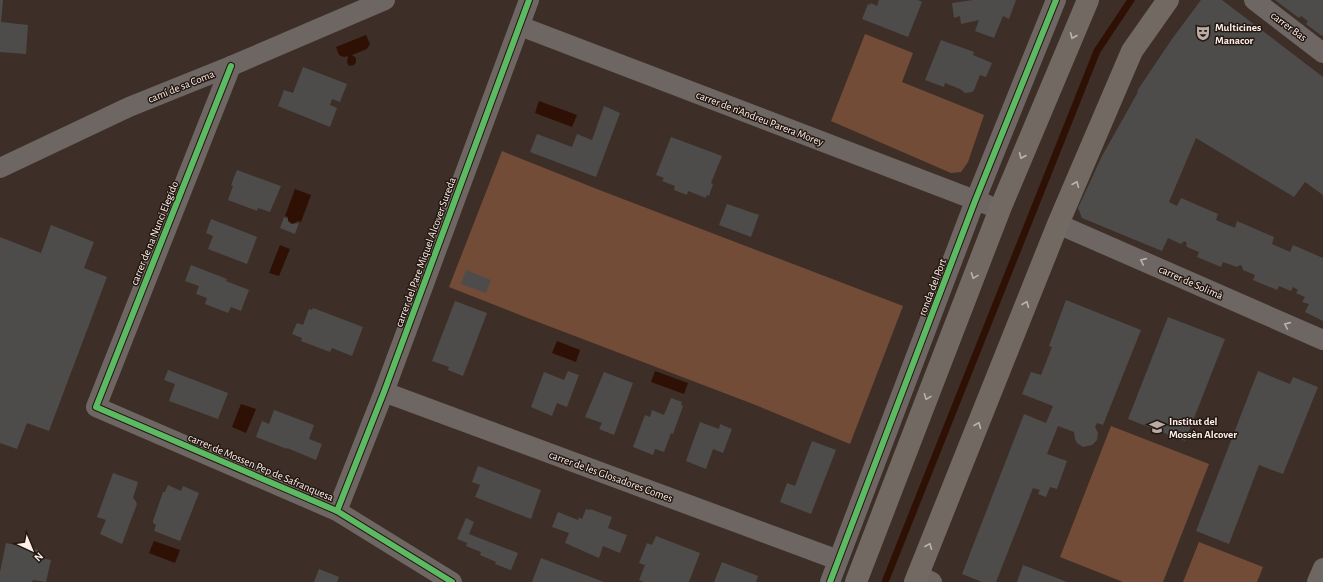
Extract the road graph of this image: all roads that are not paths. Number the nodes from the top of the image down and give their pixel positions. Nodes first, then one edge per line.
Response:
1 (386, 0) edge
2 (529, 0) edge
3 (1056, 0) edge
4 (1088, 0) edge
5 (1168, 0) edge
6 (1254, 0) edge
7 (520, 26) junction
8 (1323, 53) edge
9 (231, 66) junction
10 (0, 168) edge
11 (975, 201) junction
12 (1000, 209) junction
13 (1058, 224) junction
14 (1323, 340) edge
15 (384, 392) junction
16 (96, 407) joint
17 (338, 510) junction
18 (838, 560) junction
19 (1323, 568) edge
20 (922, 580) edge
21 (452, 582) edge
22 (830, 582) edge
23 (856, 582) edge
24 (1317, 582) edge

1 - 9 street, camí de sa Coma
2 - 7 street, carrer del Pare Miquel Alcover Sureda
3 - 11 street, ronda del Port
4 -> 12 main road
13 -> 5 main road
6 - 8 street, carrer Bas
7 - 11 street, carrer de n'Andreu Parera Morey
7 - 15 street, carrer del Pare Miquel Alcover Sureda
9 - 10 street, camí de sa Coma
9 - 16 street, carrer de na Nunci Elegido
11 - 12 street, carrer de n'Andreu Parera Morey
11 - 18 street, ronda del Port
12 -> 23 main road
14 -> 13 street, carrer de Solimà
20 -> 13 main road
15 - 17 street, carrer del Pare Miquel Alcover Sureda
15 - 18 street, carrer de les Glosadores Comes
16 - 17 street, carrer de Mossen Pep de Safranquesa
17 - 21 street, carrer de Mossen Pep de Safranquesa
18 - 22 street, ronda del Port
19 - 24 street

